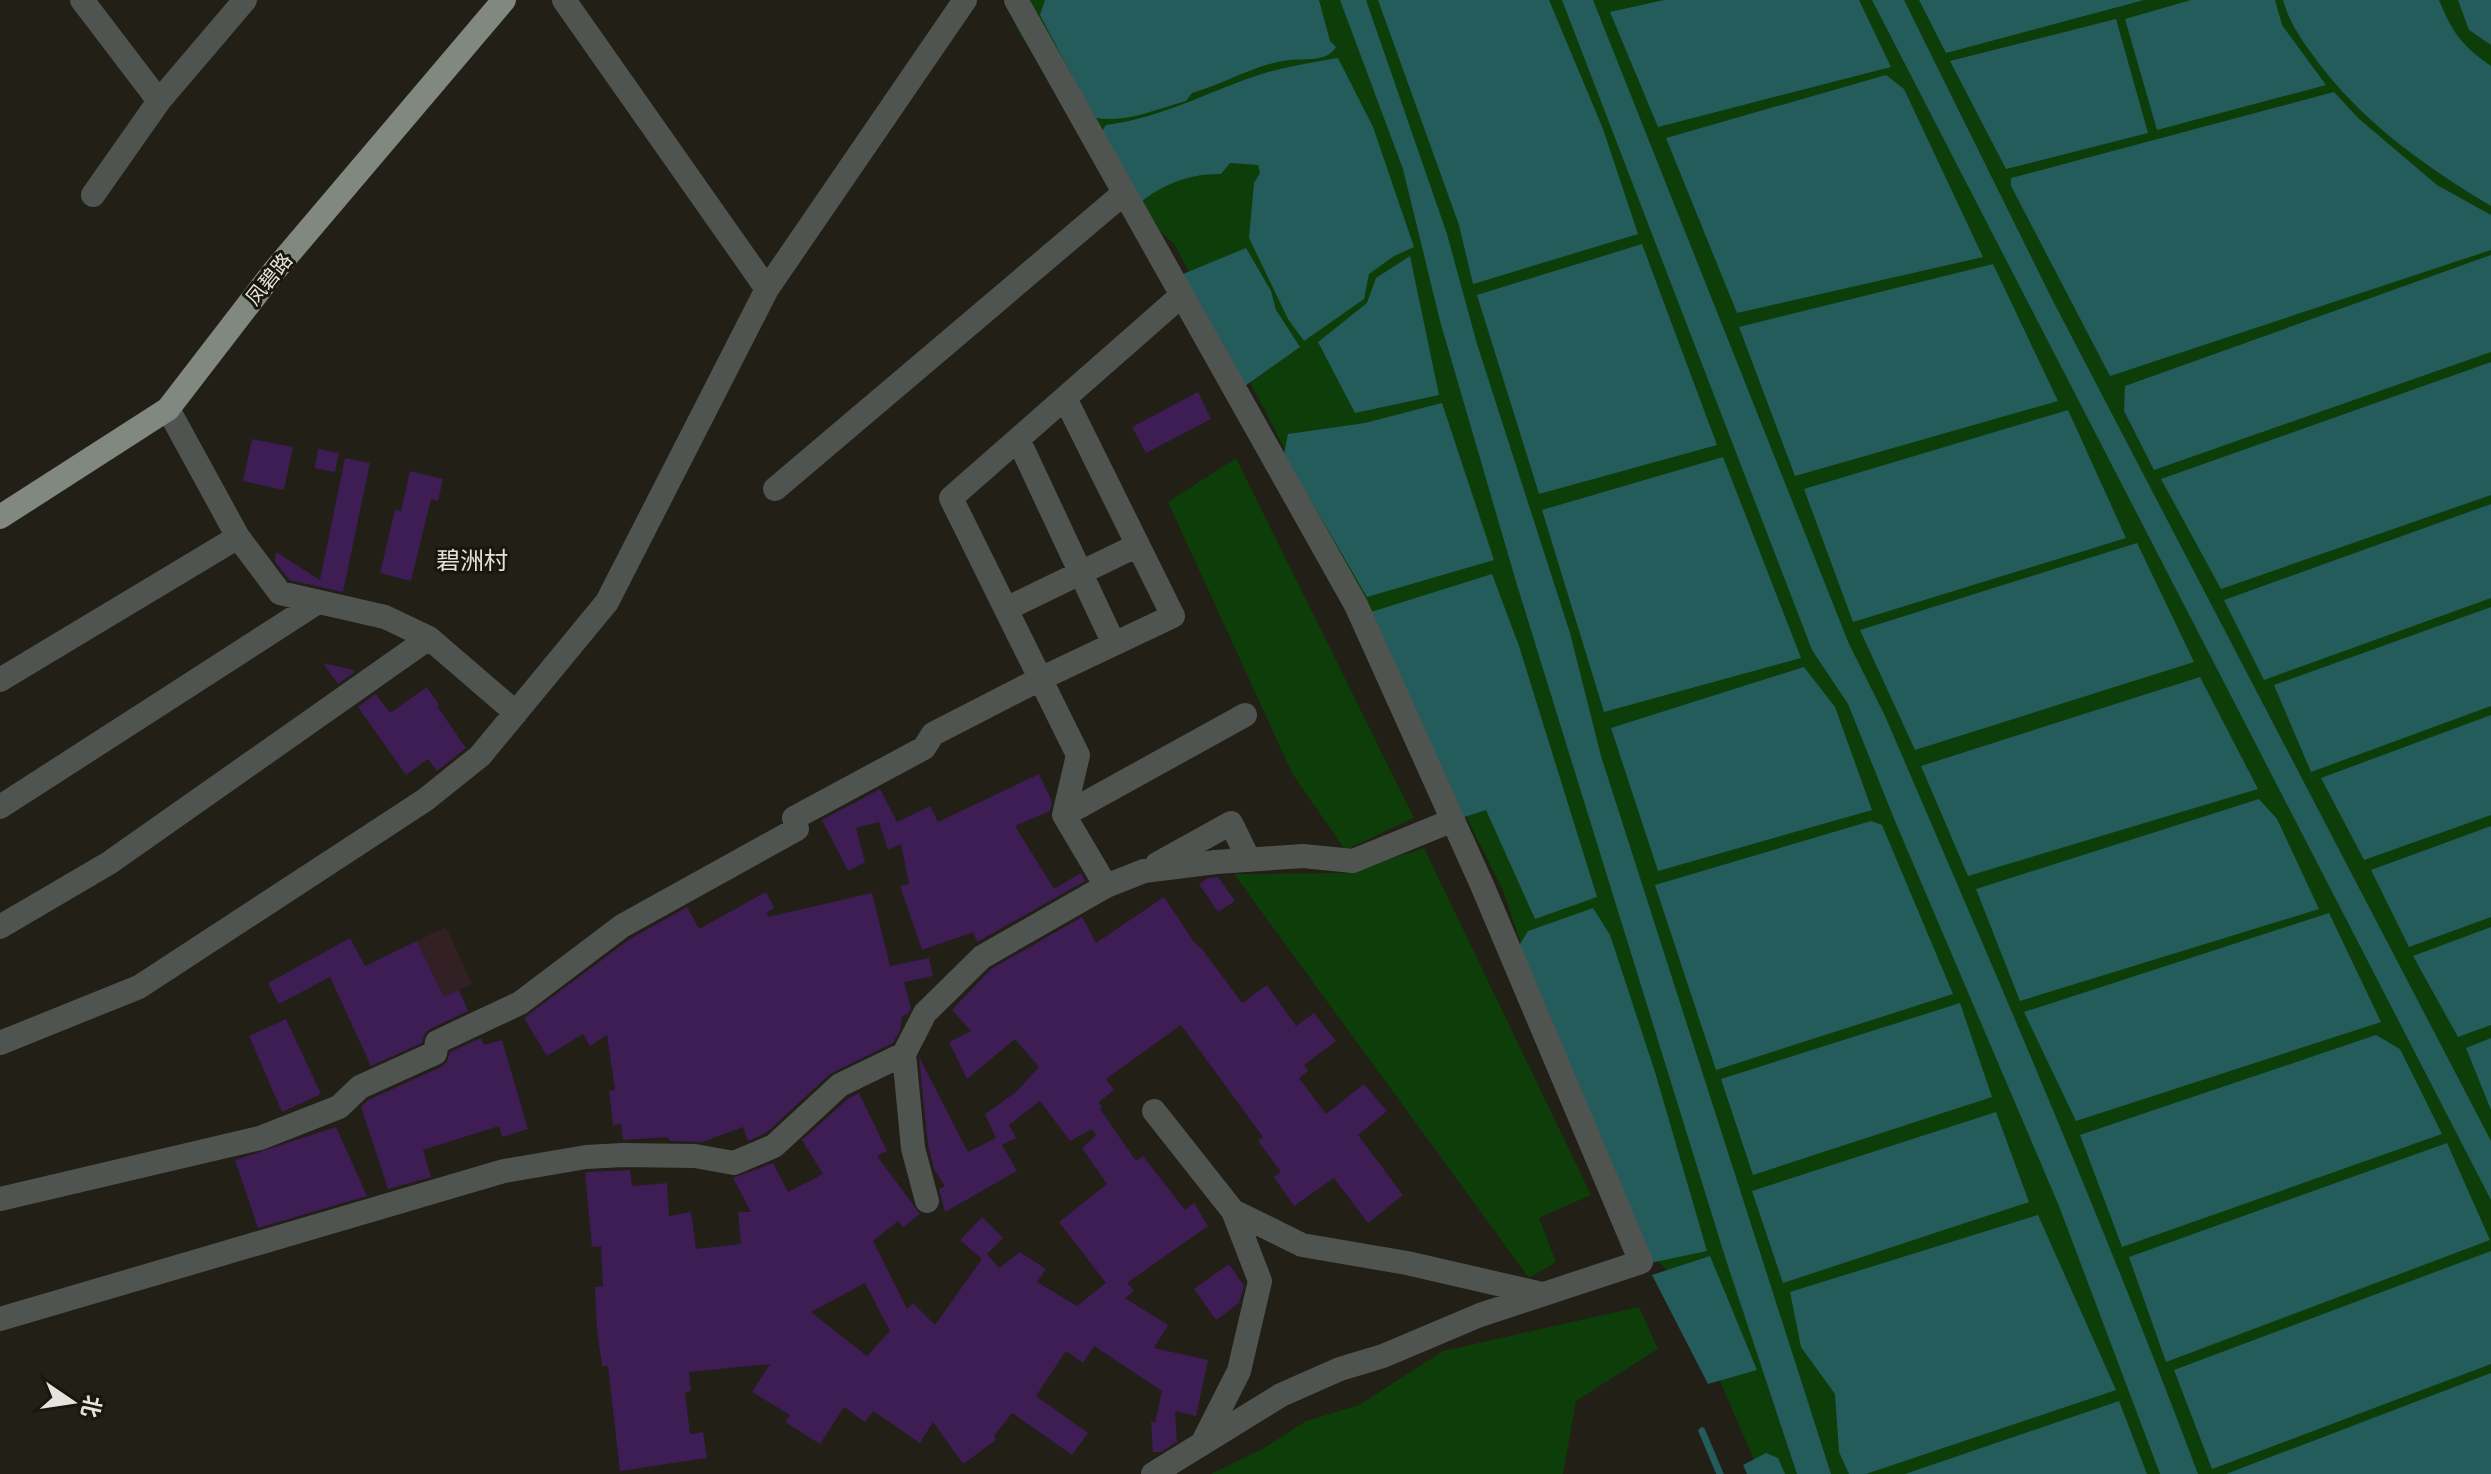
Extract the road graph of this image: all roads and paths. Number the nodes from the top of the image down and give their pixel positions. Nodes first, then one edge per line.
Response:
1 (82, 0) edge
2 (245, 0) edge
3 (504, 0) edge
4 (564, 0) edge
5 (965, 0) edge
6 (1016, 0) edge
7 (159, 101) junction
8 (1124, 193) junction
9 (93, 195) dead end
10 (767, 289) junction
11 (1182, 295) junction
12 (1065, 398) junction
13 (168, 409) junction
14 (1018, 439) junction
15 (775, 489) dead end
16 (0, 517) edge
17 (238, 537) junction
18 (1138, 545) junction
19 (1080, 572) junction
20 (318, 602) junction
21 (1006, 609) junction
22 (429, 638) junction
23 (1114, 644) junction
24 (1040, 679) junction
25 (0, 680) edge
26 (516, 713) junction
27 (1245, 715) dead end
28 (0, 807) edge
29 (1064, 815) junction
30 (1451, 821) junction
31 (1249, 860) junction
32 (1144, 871) junction
33 (1106, 886) junction
34 (0, 927) edge
35 (0, 1043) edge
36 (904, 1054) junction
37 (1154, 1111) dead end
38 (0, 1199) edge
39 (927, 1201) dead end
40 (1233, 1211) junction
41 (1543, 1295) junction
42 (0, 1319) edge
43 (1201, 1446) junction
44 (1153, 1474) edge

1 - 7 street
2 - 7 street
3 - 13 main road, 凤碧路
4 - 10 street
5 - 10 street
6 - 8 street
7 - 9 street
8 - 11 street
8 - 15 street
10 - 26 street
11 - 12 street
11 - 30 street
12 - 14 street
12 - 18 street
13 - 16 main road, 凤碧路
13 - 17 street
14 - 19 street
14 - 21 street
17 - 20 street
17 - 25 street
18 - 19 street
18 - 23 street
19 - 21 street
19 - 23 street
20 - 22 street
20 - 28 street
21 - 24 street
22 - 26 street
22 - 34 street
23 - 24 street
24 - 29 street
24 - 38 street
26 - 35 street
27 - 29 street
29 - 33 street
30 - 31 street
30 - 41 street
31 - 32 street
31 - 32 street
32 - 33 street
33 - 36 street
36 - 39 street
36 - 42 street
37 - 40 street
40 - 41 street
40 - 43 street
41 - 43 street
43 - 44 street

